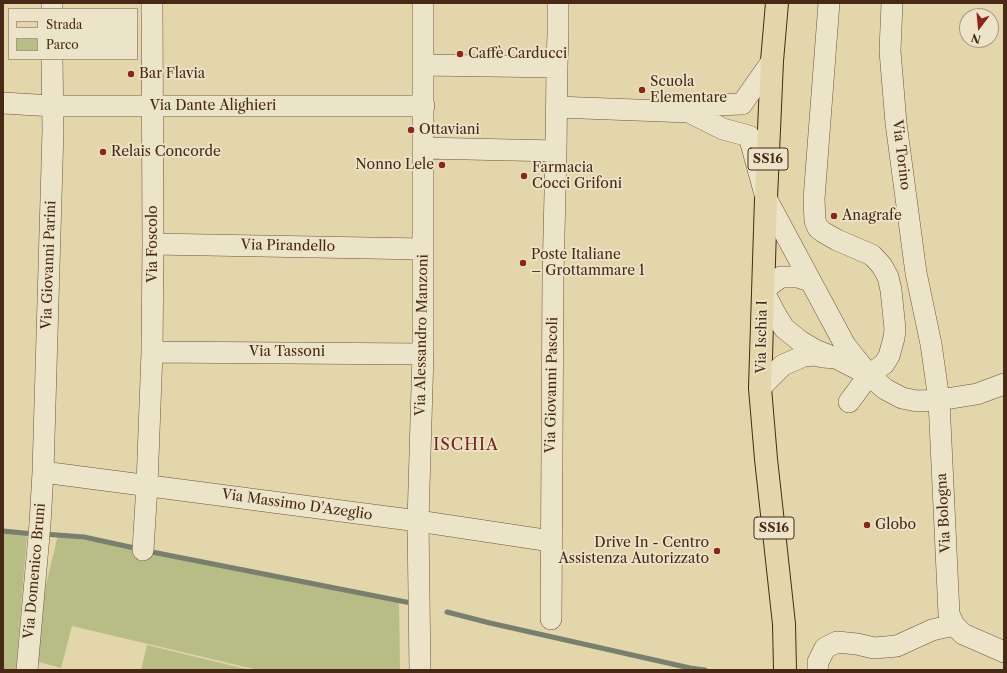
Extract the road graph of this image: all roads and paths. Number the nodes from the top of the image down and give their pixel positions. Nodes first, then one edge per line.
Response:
1 (152, 3) edge
2 (423, 3) edge
3 (558, 3) edge
4 (777, 3) edge
5 (829, 3) edge
6 (892, 3) edge
7 (52, 60) edge
8 (772, 61) junction
9 (424, 65) junction
10 (557, 67) junction
11 (3, 104) edge
12 (742, 104) junction
13 (53, 106) junction
14 (152, 106) junction
15 (424, 106) junction
16 (556, 107) junction
17 (689, 112) junction
18 (770, 119) junction
19 (750, 136) junction
20 (424, 148) junction
21 (556, 151) junction
22 (766, 198) junction
23 (153, 244) junction
24 (423, 249) junction
25 (810, 281) junction
26 (763, 290) junction
27 (152, 352) junction
28 (423, 354) junction
29 (836, 358) junction
30 (869, 375) junction
31 (1004, 384) edge
32 (760, 388) junction
33 (939, 400) junction
34 (850, 402) dead end
35 (43, 472) junction
36 (148, 485) junction
37 (418, 521) junction
38 (551, 541) junction
39 (143, 550) dead end
40 (551, 620) dead end
41 (954, 625) junction
42 (1004, 652) edge
43 (785, 668) edge
44 (27, 670) edge
45 (420, 670) edge
46 (818, 670) edge

1 - 14 street, Via Foscolo
2 - 9 street
3 - 10 street
4 - 8 main road, Via Ischia I / SS16
5 - 30 street
6 - 33 street, Via Torino
7 - 13 street, Via Giovanni Parini
8 - 12 street
8 - 18 main road, Via Ischia I / SS16
9 - 10 street
9 - 15 street, Via Alessandro Manzoni
10 - 16 street, Via Giovanni Pascoli
11 - 13 street, Via Dante Alighieri
12 - 17 street
12 - 18 street
13 - 14 street, Via Dante Alighieri
13 - 35 street, Via Giovanni Parini
14 - 15 street, Via Dante Alighieri
14 - 23 street, Via Foscolo
15 - 20 street, Via Alessandro Manzoni
16 - 17 street
16 - 21 street, Via Giovanni Pascoli
17 - 19 street
18 - 19 street
18 - 22 main road, Via Ischia I / SS16
19 - 22 street
20 - 21 street
20 - 24 street, Via Alessandro Manzoni
21 - 38 street, Via Giovanni Pascoli
22 - 25 street
22 - 26 main road, Via Ischia I / SS16
23 - 24 street, Via Pirandello
23 - 27 street, Via Foscolo
24 - 28 street, Via Alessandro Manzoni
25 - 26 street
25 - 30 street
26 - 29 street
26 - 32 main road, Via Ischia I / SS16
27 - 28 street, Via Tassoni
27 - 36 street, Via Foscolo
28 - 37 street, Via Alessandro Manzoni
29 - 30 street
29 - 32 street
30 - 33 street
30 - 34 street
31 - 33 street
32 - 43 main road, Via Ischia I / SS16
33 - 41 street, Via Bologna
35 - 36 street, Via Massimo D'Azeglio
35 - 44 street, Via Domenico Bruni
36 - 37 street, Via Massimo D'Azeglio
36 - 39 street, Via Foscolo
37 - 38 street, Via Massimo D'Azeglio
37 - 45 street, Via Alessandro Manzoni
38 - 40 street, Via Giovanni Pascoli
41 - 42 street
41 - 46 street

